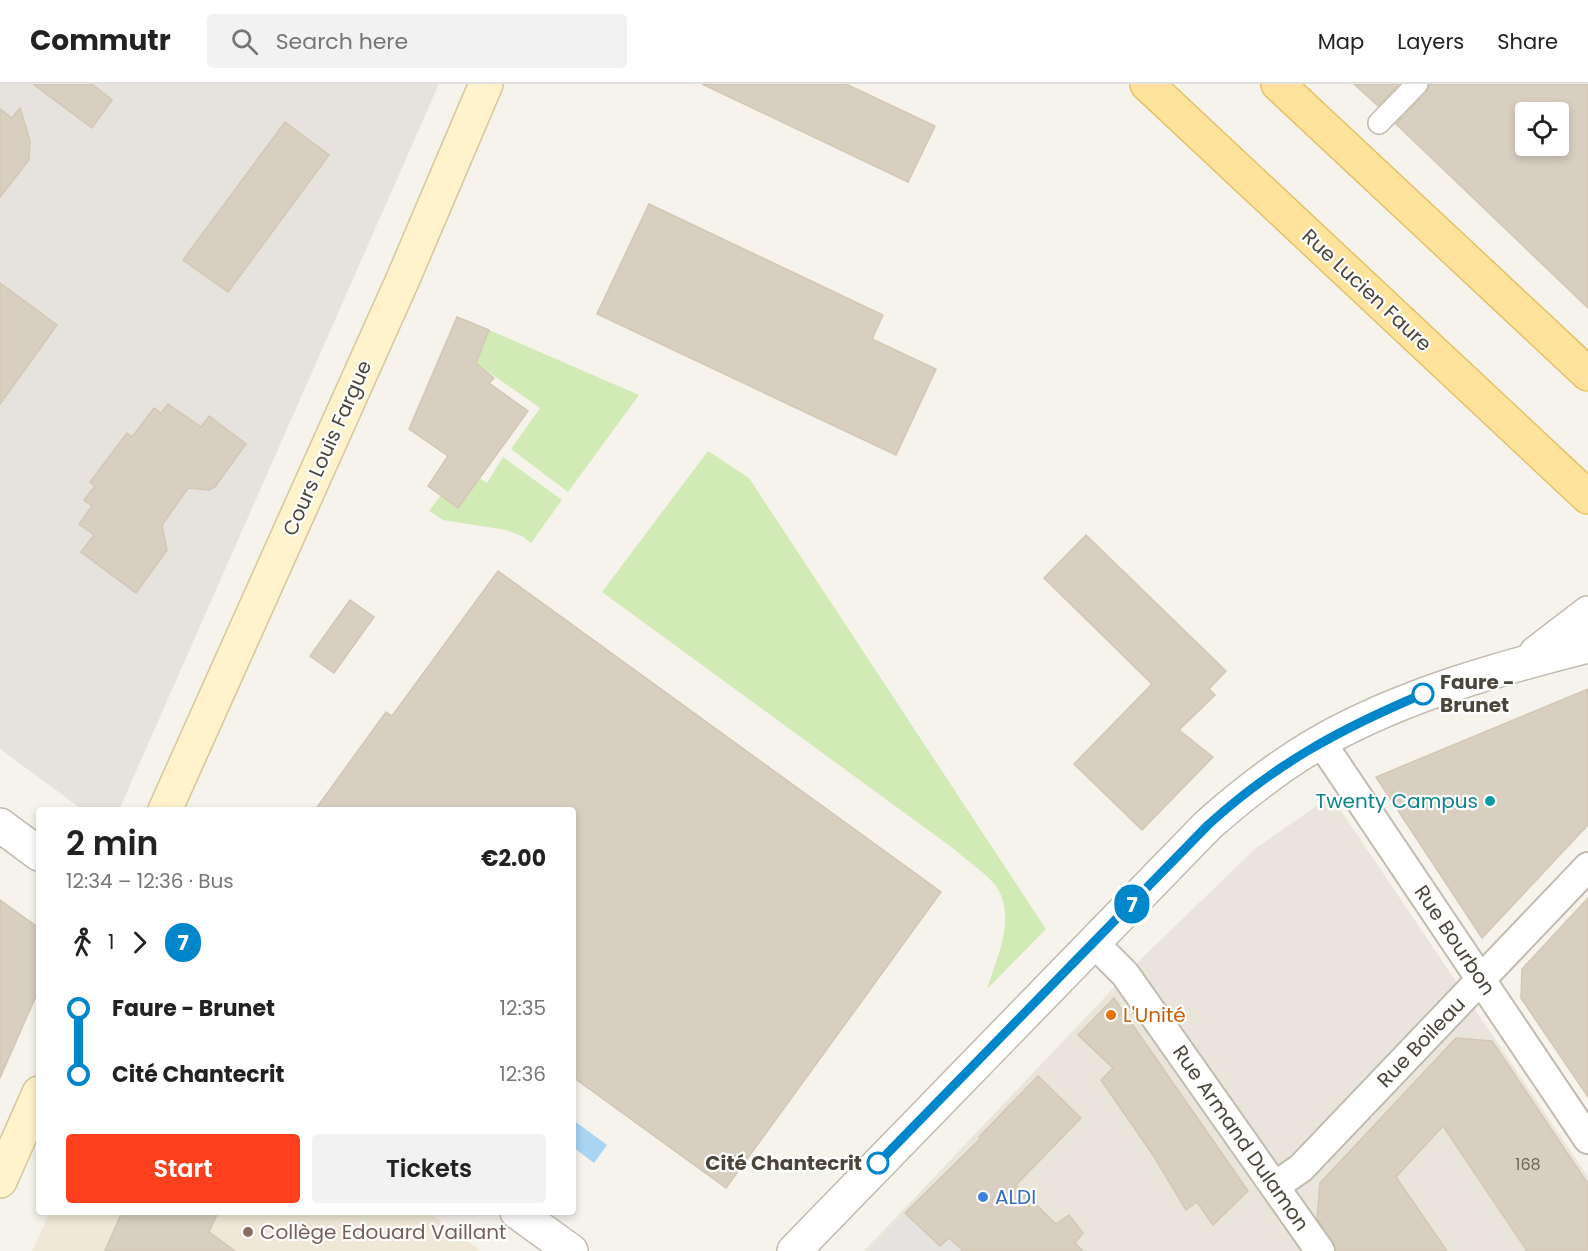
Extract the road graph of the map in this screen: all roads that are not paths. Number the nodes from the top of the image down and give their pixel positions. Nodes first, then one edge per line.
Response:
1 (486, 84) edge
2 (1147, 84) edge
3 (1278, 84) edge
4 (1417, 84) edge
5 (1379, 123) dead end
6 (1588, 374) edge
7 (1588, 497) edge
8 (1588, 613) edge
9 (1588, 646) edge
10 (1523, 663) junction
11 (1321, 742) junction
12 (166, 807) edge
13 (0, 825) edge
14 (36, 852) edge
15 (1588, 867) edge
16 (1093, 942) junction
17 (1481, 980) junction
18 (36, 1101) edge
19 (1588, 1139) edge
20 (0, 1181) edge
21 (1275, 1186) junction
22 (522, 1215) edge
23 (571, 1251) edge
24 (794, 1251) edge
25 (1320, 1251) edge

1 - 12 main road, Cours Louis Fargue
2 - 7 main road, Rue Lucien Faure
3 - 6 main road
4 - 5 street
8 - 10 street
9 - 10 street
10 - 11 street
11 - 16 street
11 - 17 street, Rue Bourbon
13 - 14 street
15 - 17 street, Rue Boileau
16 - 21 street, Rue Armand Dulamon
16 - 24 street
17 - 19 street, Rue Bourbon
17 - 21 street, Rue Boileau
18 - 20 main road
21 - 25 street, Rue Armand Dulamon
22 - 23 street

